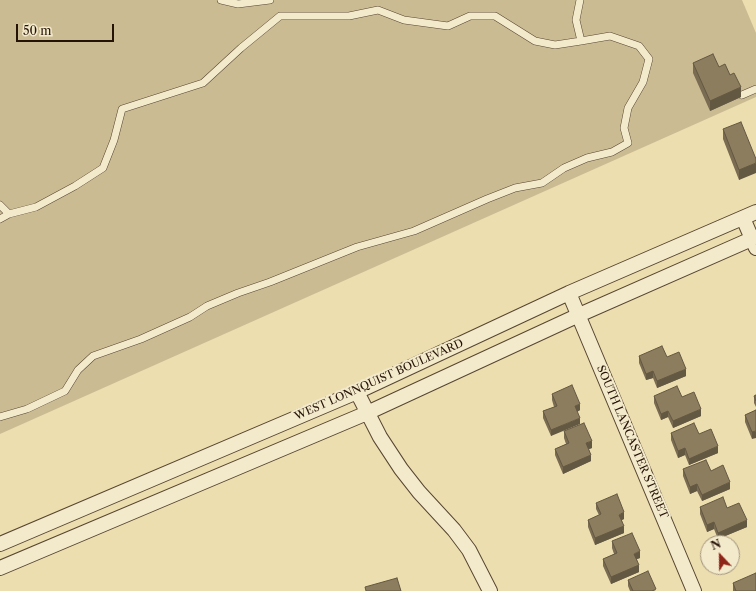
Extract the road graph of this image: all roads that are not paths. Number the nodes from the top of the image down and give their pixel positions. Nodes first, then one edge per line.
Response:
1 (221, 0) edge
2 (270, 0) edge
3 (580, 0) edge
4 (581, 41) junction
5 (756, 89) edge
6 (742, 95) edge
7 (0, 205) edge
8 (9, 214) junction
9 (750, 215) edge
10 (0, 219) edge
11 (755, 242) edge
12 (569, 293) junction
13 (579, 315) junction
14 (356, 392) junction
15 (367, 412) junction
16 (0, 417) edge
17 (0, 544) edge
18 (0, 568) edge
19 (490, 591) edge
20 (694, 591) edge

1 - 2 lane
3 - 4 lane
4 - 8 lane
4 - 16 lane
5 - 6 lane
7 - 8 lane
8 - 10 lane
9 - 11 street
9 - 12 street, WEST LONNQUIST BOULEVARD
11 - 13 street
12 - 13 street, SOUTH LANCASTER STREET
12 - 14 street, WEST LONNQUIST BOULEVARD
13 - 15 street
13 - 20 street, SOUTH LANCASTER STREET
14 - 15 street
14 - 17 street, WEST LONNQUIST BOULEVARD
15 - 18 street
15 - 19 street

